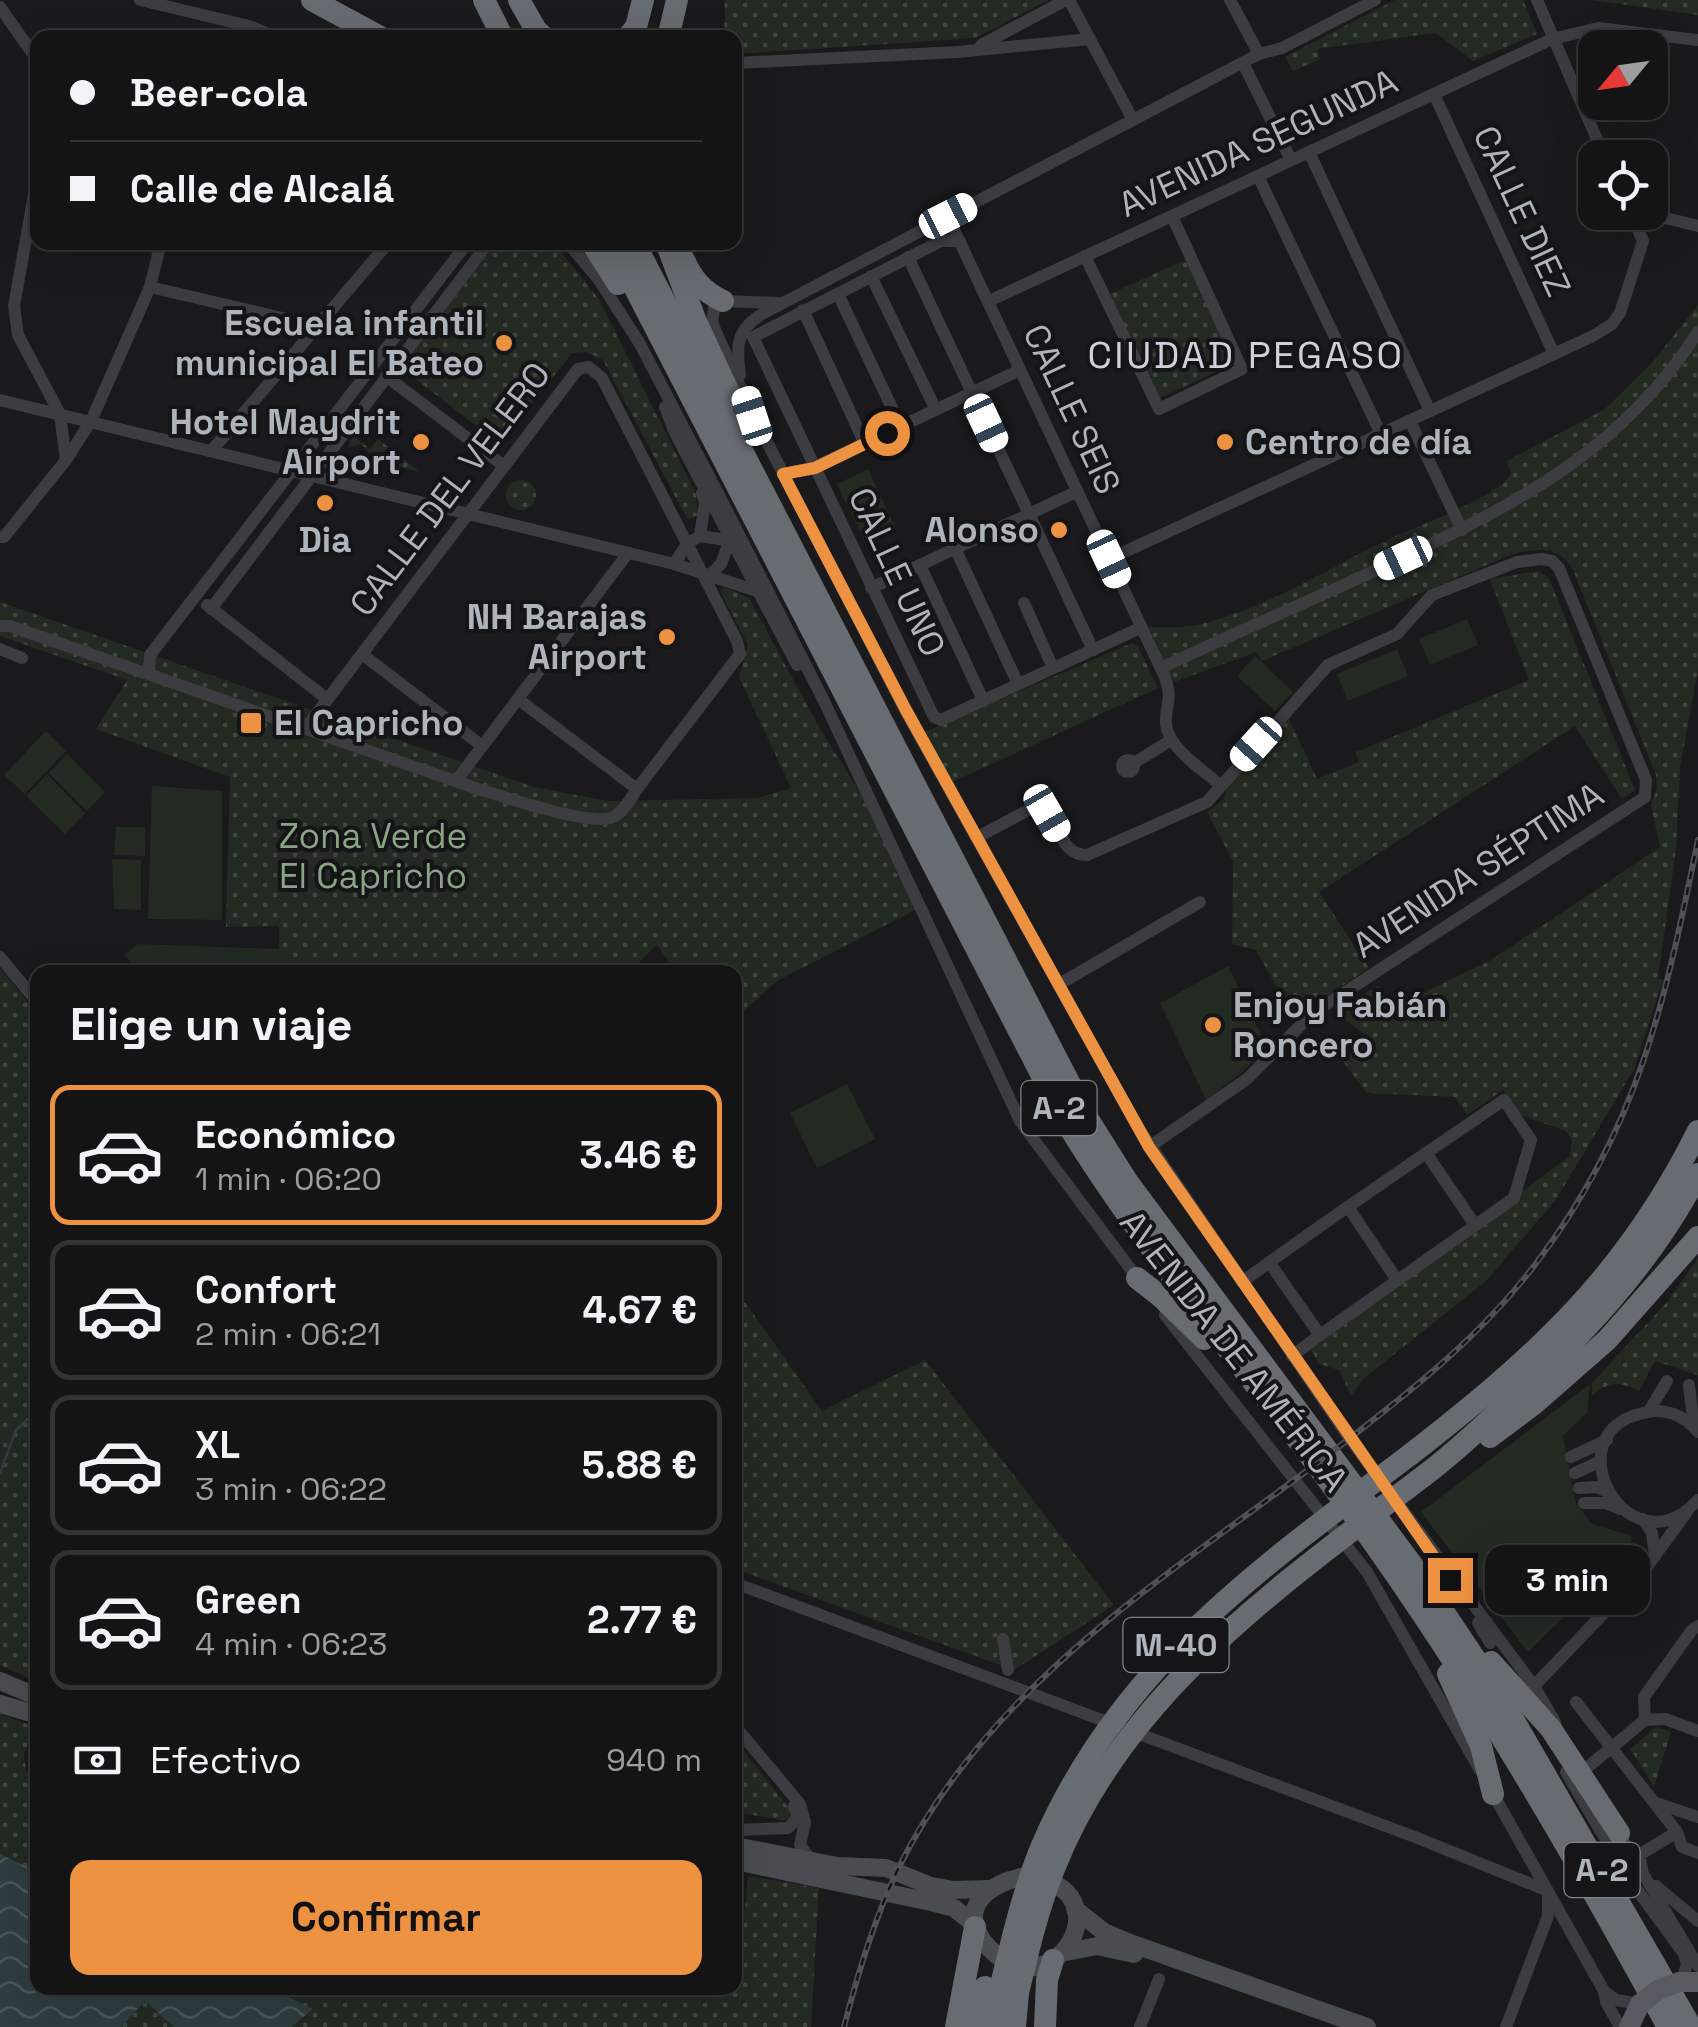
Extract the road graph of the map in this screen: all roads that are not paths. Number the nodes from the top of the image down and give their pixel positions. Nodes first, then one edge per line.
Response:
1 (140, 0) edge
2 (312, 0) edge
3 (484, 0) edge
4 (506, 0) edge
5 (519, 0) edge
6 (643, 0) edge
7 (664, 0) edge
8 (678, 0) edge
9 (1068, 0) edge
10 (1230, 0) edge
11 (1376, 0) edge
12 (1537, 0) edge
13 (0, 6) edge
14 (1015, 26) junction
15 (259, 30) edge
16 (367, 30) edge
17 (500, 30) edge
18 (522, 30) edge
19 (536, 30) edge
20 (634, 30) edge
21 (668, 30) edge
22 (671, 30) edge
23 (1090, 39) junction
24 (1552, 39) junction
25 (1698, 40) edge
26 (1021, 46) junction
27 (974, 48) junction
28 (30, 49) edge
29 (1258, 54) junction
30 (742, 63) edge
31 (1243, 63) junction
32 (1434, 94) junction
33 (1133, 120) junction
34 (1597, 140) edge
35 (1309, 152) junction
36 (1291, 160) junction
37 (1258, 176) junction
38 (948, 216) junction
39 (1172, 216) junction
40 (30, 217) edge
41 (1668, 219) edge
42 (1698, 226) edge
43 (1638, 230) edge
44 (960, 241) junction
45 (159, 250) edge
46 (382, 250) edge
47 (462, 250) edge
48 (484, 250) edge
49 (574, 250) edge
50 (596, 250) edge
51 (614, 250) edge
52 (638, 250) edge
53 (669, 250) edge
54 (680, 250) edge
55 (1085, 256) junction
56 (908, 258) junction
57 (871, 276) junction
58 (150, 287) junction
59 (838, 294) junction
60 (988, 301) junction
61 (730, 302) junction
62 (782, 303) junction
63 (803, 310) junction
64 (712, 323) junction
65 (316, 326) junction
66 (748, 330) junction
67 (1698, 332) edge
68 (651, 343) junction
69 (389, 349) junction
70 (1554, 354) junction
71 (1020, 370) junction
72 (386, 376) junction
73 (358, 389) junction
74 (972, 393) junction
75 (0, 400) edge
76 (936, 410) junction
77 (1430, 411) junction
78 (60, 414) junction
79 (752, 416) junction
80 (91, 421) junction
81 (1410, 421) junction
82 (901, 427) junction
83 (1381, 434) junction
84 (865, 444) junction
85 (212, 450) junction
86 (66, 460) junction
87 (504, 466) junction
88 (815, 468) junction
89 (296, 470) junction
90 (310, 474) junction
91 (783, 474) junction
92 (698, 476) junction
93 (1076, 492) junction
94 (722, 501) junction
95 (1028, 513) junction
96 (467, 514) junction
97 (1462, 530) junction
98 (0, 536) edge
99 (700, 536) junction
100 (730, 540) junction
101 (852, 543) junction
102 (687, 544) junction
103 (956, 548) junction
104 (628, 553) junction
105 (749, 554) junction
106 (826, 556) junction
107 (1109, 559) junction
108 (674, 564) junction
109 (920, 565) junction
110 (706, 575) junction
111 (871, 588) junction
112 (757, 591) junction
113 (196, 597) junction
114 (1024, 603) dead end
115 (212, 609) junction
116 (0, 626) edge
117 (1140, 628) junction
118 (0, 650) edge
119 (1093, 650) junction
120 (362, 654) junction
121 (22, 658) dead end
122 (1054, 668) junction
123 (1161, 668) junction
124 (149, 674) junction
125 (1018, 684) junction
126 (327, 699) junction
127 (518, 699) junction
128 (984, 700) junction
129 (305, 730) junction
130 (840, 737) junction
131 (1170, 740) junction
132 (482, 746) junction
133 (1134, 763) dead end
134 (456, 781) junction
135 (1220, 785) junction
136 (638, 789) junction
137 (976, 838) junction
138 (1200, 902) dead end
139 (976, 905) junction
140 (0, 956) edge
141 (1058, 985) junction
142 (30, 992) edge
143 (1698, 1131) edge
144 (1149, 1147) junction
145 (1426, 1153) junction
146 (1698, 1174) edge
147 (1348, 1206) junction
148 (1698, 1219) edge
149 (1475, 1225) junction
150 (1698, 1237) edge
151 (1269, 1262) junction
152 (1673, 1264) junction
153 (1137, 1278) junction
154 (1397, 1280) junction
155 (1242, 1282) junction
156 (1320, 1335) junction
157 (1292, 1356) junction
158 (1667, 1381) dead end
159 (1688, 1386) dead end
160 (1262, 1394) junction
161 (1649, 1411) junction
162 (1696, 1429) edge
163 (1607, 1440) junction
164 (1571, 1457) dead end
165 (1600, 1462) junction
166 (1432, 1470) junction
167 (1575, 1472) dead end
168 (1580, 1488) dead end
169 (1607, 1492) junction
170 (1584, 1502) dead end
171 (1695, 1504) edge
172 (1623, 1510) junction
173 (1643, 1519) junction
174 (1411, 1521) junction
175 (1654, 1556) junction
176 (1413, 1566) junction
177 (742, 1587) edge
178 (1430, 1625) junction
179 (1698, 1626) edge
180 (1003, 1639) dead end
181 (1490, 1643) dead end
182 (1008, 1670) dead end
183 (0, 1681) edge
184 (1534, 1686) junction
185 (30, 1694) edge
186 (1576, 1702) dead end
187 (0, 1704) edge
188 (30, 1713) edge
189 (1645, 1720) junction
190 (1698, 1731) edge
191 (742, 1735) edge
192 (1547, 1739) dead end
193 (1612, 1748) junction
194 (1584, 1770) junction
195 (1493, 1794) junction
196 (1653, 1802) junction
197 (1698, 1818) edge
198 (742, 1830) edge
199 (794, 1832) junction
200 (1677, 1832) junction
201 (1619, 1833) junction
202 (742, 1849) edge
203 (1698, 1853) edge
204 (742, 1861) edge
205 (772, 1861) junction
206 (812, 1862) junction
207 (1644, 1874) junction
208 (988, 1888) junction
209 (1548, 1891) junction
210 (1075, 1909) junction
211 (1698, 1921) edge
212 (975, 1925) junction
213 (1060, 1956) junction
214 (1698, 1966) edge
215 (1159, 1980) dead end
216 (1686, 1982) edge
217 (1008, 1991) junction
218 (1604, 1991) junction
219 (1640, 2004) junction
220 (956, 2027) edge
221 (976, 2027) edge
222 (996, 2027) edge
223 (1015, 2027) edge
224 (1026, 2027) edge
225 (1045, 2027) edge
226 (1140, 2027) edge
227 (1329, 2027) edge
228 (1367, 2027) edge
229 (1506, 2027) edge
230 (1620, 2027) edge
231 (1629, 2027) edge
232 (1668, 2027) edge
233 (1691, 2027) edge

1 - 15 street
2 - 16 highway
3 - 17 highway
4 - 18 highway
5 - 19 highway
6 - 20 highway
7 - 21 highway
8 - 22 highway
9 - 14 street
9 - 23 street
10 - 29 street
11 - 29 street
12 - 24 street
13 - 28 street
14 - 26 street
14 - 27 street
23 - 26 street
23 - 33 street
24 - 25 street, AVENIDA SEGUNDA
24 - 32 street, AVENIDA SEGUNDA
24 - 34 street
26 - 27 street
27 - 30 street
29 - 31 street
31 - 33 street
31 - 36 street
32 - 35 street, AVENIDA SEGUNDA
32 - 70 street, CALLE DIEZ
33 - 38 street
35 - 36 street, AVENIDA SEGUNDA
35 - 77 street
36 - 37 street, AVENIDA SEGUNDA
37 - 39 street, AVENIDA SEGUNDA
37 - 83 street
38 - 44 street, CALLE SEIS
38 - 62 street
39 - 55 street, AVENIDA SEGUNDA
39 - 55 street
40 - 78 street
41 - 42 street
43 - 70 street
44 - 56 street
44 - 60 street, CALLE SEIS
45 - 58 street
46 - 65 street
47 - 69 street
48 - 72 street
49 - 68 street, AVENIDA DE AMÉRICA
50 - 68 highway
51 - 68 highway, A-2
52 - 139 highway, A-2
53 - 139 highway
54 - 61 highway
55 - 60 street, AVENIDA SEGUNDA
56 - 57 street
56 - 74 street
57 - 59 street
57 - 76 street
58 - 65 street
58 - 80 street
59 - 63 street
59 - 82 street
60 - 71 street, CALLE SEIS
61 - 62 street
61 - 64 street
61 - 66 street
62 - 66 street
63 - 66 street
63 - 84 street
64 - 66 street
64 - 79 street
65 - 85 street
66 - 79 street
66 - 88 street, CALLE UNO
67 - 97 street
68 - 92 street, AVENIDA DE AMÉRICA
68 - 94 street, AVENIDA DE AMÉRICA
68 - 160 highway, A-2
69 - 72 street
69 - 73 street
70 - 77 street
71 - 74 street
71 - 93 street, CALLE SEIS
72 - 73 street
72 - 87 street
72 - 90 street
73 - 89 street
74 - 76 street
74 - 95 street
75 - 78 street
76 - 82 street
77 - 81 street
78 - 80 street
78 - 86 street
79 - 91 street
80 - 85 street
80 - 86 street
81 - 83 street
81 - 97 street
82 - 84 street
83 - 107 street
84 - 88 street
85 - 89 street
86 - 98 street
87 - 96 street, CALLE DEL VELERO
87 - 102 street, CALLE DEL VELERO
88 - 91 street
88 - 101 street, CALLE UNO
89 - 90 street
89 - 113 street
90 - 96 street
90 - 115 street
91 - 106 street
92 - 99 street
92 - 100 street, AVENIDA DE AMÉRICA
93 - 95 street
93 - 107 street, CALLE SEIS
94 - 100 street
94 - 105 street, AVENIDA DE AMÉRICA
95 - 103 street
95 - 119 street
96 - 104 street
96 - 120 street, CALLE DEL VELERO
97 - 123 street
99 - 100 street
99 - 102 street
100 - 105 street
100 - 110 street
100 - 112 street, AVENIDA DE AMÉRICA
101 - 106 street
101 - 111 street, CALLE UNO
102 - 108 street
102 - 110 street, CALLE DEL VELERO
103 - 109 street
103 - 125 street
104 - 108 street
104 - 127 street
105 - 130 street, AVENIDA DE AMÉRICA
106 - 137 street
107 - 117 street, CALLE SEIS
108 - 110 street
109 - 111 street
109 - 128 street
110 - 112 street
110 - 136 street, CALLE DEL VELERO
111 - 128 street, CALLE UNO
112 - 130 street, AVENIDA DE AMÉRICA
113 - 115 street
113 - 124 street
114 - 122 street
115 - 126 street
116 - 124 street
117 - 119 street
117 - 123 street, CALLE SEIS
118 - 121 street
119 - 122 street
120 - 126 street, CALLE DEL VELERO
120 - 132 street
122 - 125 street
123 - 131 street, CALLE SEIS
124 - 129 street
125 - 128 street
126 - 129 street, CALLE DEL VELERO
127 - 132 street
127 - 136 street
129 - 134 street
130 - 153 street, AVENIDA DE AMÉRICA
131 - 133 street
131 - 135 street
132 - 134 street
134 - 136 street
135 - 137 street, AVENIDA SÉPTIMA
135 - 144 street, AVENIDA SÉPTIMA
137 - 141 street
138 - 141 street
139 - 176 highway, A-2
140 - 142 street
141 - 144 street
143 - 217 highway, M-40, bridge
144 - 155 street
145 - 147 street
145 - 149 street
145 - 149 street
146 - 166 highway, M-40
147 - 151 street
147 - 154 street
148 - 152 highway
149 - 154 street
150 - 152 highway
151 - 155 street
151 - 156 street
152 - 166 highway
153 - 160 highway
153 - 195 street, AVENIDA DE AMÉRICA
154 - 156 street
155 - 157 street
156 - 157 street
157 - 174 street
158 - 161 street
159 - 162 street
160 - 178 highway, A-2
161 - 162 street
161 - 163 street
163 - 164 street
163 - 165 street
165 - 167 street
165 - 169 street
166 - 217 highway, M-40, bridge
168 - 169 street
169 - 172 street
170 - 172 street
171 - 173 street
171 - 175 street
172 - 173 street
173 - 175 street
174 - 181 street
174 - 184 street
175 - 184 street
176 - 201 highway
176 - 233 highway, A-2
177 - 209 street
178 - 195 highway
178 - 232 highway, A-2
179 - 189 street
180 - 182 street
183 - 185 main road
184 - 194 street
186 - 193 street
187 - 188 main road
189 - 190 street
189 - 193 street
191 - 199 street
192 - 216 street
193 - 194 street
193 - 196 street
194 - 201 street
195 - 209 street, AVENIDA DE AMÉRICA
196 - 197 street
196 - 200 street
198 - 199 street
199 - 205 street
199 - 206 street
200 - 203 street
200 - 207 street
201 - 207 street
202 - 205 main road
204 - 205 main road
205 - 206 main road
205 - 212 main road
206 - 208 main road
207 - 211 street
207 - 214 street
208 - 210 main road
208 - 212 main road
209 - 218 street, AVENIDA DE AMÉRICA
209 - 229 street
210 - 213 main road
210 - 228 main road
212 - 213 main road
212 - 220 highway
213 - 225 highway
213 - 227 main road
215 - 226 street
216 - 219 main road, bridge
217 - 221 highway
217 - 222 highway, M-40
217 - 223 highway, M-40
217 - 224 highway
218 - 219 street
218 - 230 street, AVENIDA DE AMÉRICA
219 - 231 main road

